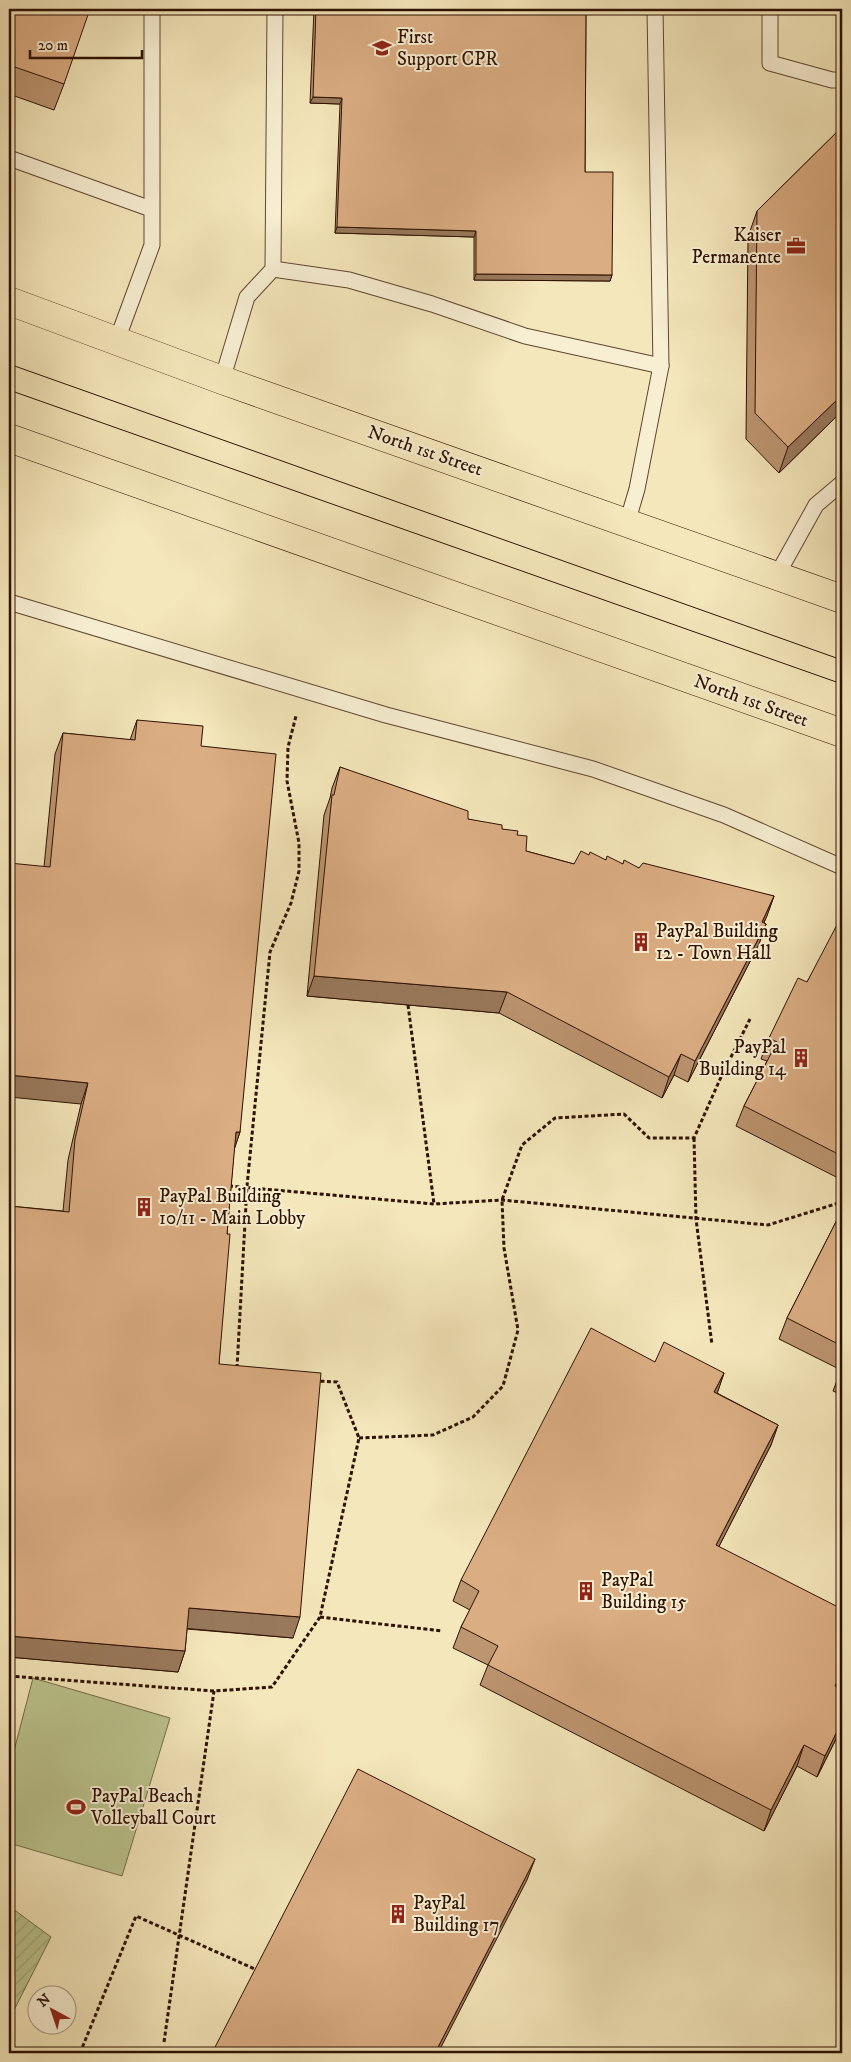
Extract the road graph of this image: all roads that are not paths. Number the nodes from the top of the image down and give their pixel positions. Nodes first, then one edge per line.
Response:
1 (152, 9) edge
2 (276, 9) edge
3 (655, 9) edge
4 (770, 9) edge
5 (842, 80) edge
6 (9, 158) edge
7 (152, 209) junction
8 (273, 268) junction
9 (9, 300) edge
10 (117, 340) junction
11 (661, 366) junction
12 (222, 380) junction
13 (9, 438) edge
14 (842, 483) edge
15 (627, 523) junction
16 (777, 575) junction
17 (842, 599) edge
18 (9, 602) edge
19 (842, 733) edge
20 (842, 866) edge

1 - 7 lane
2 - 8 lane
3 - 11 lane
4 - 5 lane
6 - 7 lane
7 - 10 lane
8 - 11 lane
8 - 12 lane
9 - 10 main road, North 1st Street
10 - 12 main road, North 1st Street
11 - 15 lane
12 - 15 main road, North 1st Street
13 - 19 main road, North 1st Street
14 - 16 lane
15 - 16 main road, North 1st Street
16 - 17 main road, North 1st Street
18 - 20 lane

